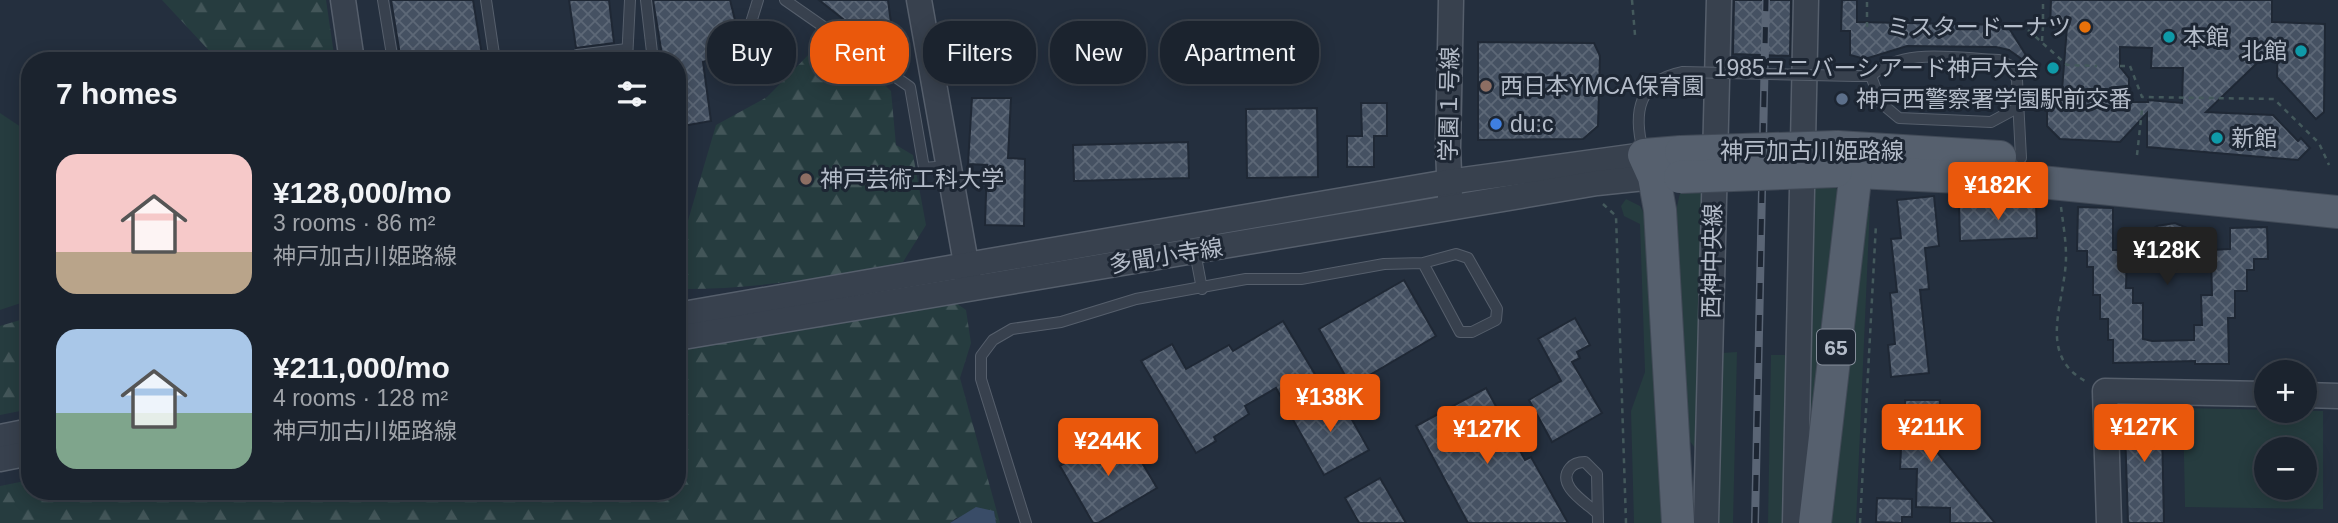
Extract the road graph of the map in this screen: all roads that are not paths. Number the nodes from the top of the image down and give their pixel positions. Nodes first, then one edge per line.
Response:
1 (343, 0) edge
2 (383, 0) edge
3 (486, 0) edge
4 (630, 0) edge
5 (646, 0) edge
6 (758, 0) edge
7 (785, 0) edge
8 (919, 0) edge
9 (1451, 0) edge
10 (1719, 0) edge
11 (1806, 0) edge
12 (751, 21) edge
13 (627, 49) junction
14 (351, 52) edge
15 (392, 52) edge
16 (494, 52) edge
17 (602, 52) edge
18 (627, 52) edge
19 (652, 52) edge
20 (1871, 76) junction
21 (2017, 108) junction
22 (2021, 159) junction
23 (1843, 163) junction
24 (1665, 165) junction
25 (947, 166) junction
26 (2333, 178) edge
27 (1448, 182) junction
28 (1452, 208) junction
29 (2338, 212) edge
30 (1195, 252) junction
31 (1423, 263) junction
32 (968, 276) junction
33 (1202, 289) junction
34 (686, 315) edge
35 (686, 336) edge
36 (2254, 394) edge
37 (2317, 395) edge
38 (2338, 396) edge
39 (21, 433) edge
40 (0, 437) edge
41 (21, 455) edge
42 (0, 459) edge
43 (1597, 518) edge
44 (1026, 523) edge
45 (1678, 523) edge
46 (1706, 523) edge
47 (1795, 523) edge
48 (1815, 523) edge
49 (2109, 523) edge

1 - 14 street
2 - 15 lane
3 - 16 lane
4 - 13 lane
5 - 19 lane
6 - 12 lane
7 - 25 lane
8 - 25 street
9 - 27 street, 学園１号線
10 - 46 street, 西神中央線
11 - 47 street
13 - 17 lane
13 - 18 lane
20 - 21 lane
20 - 21 lane
20 - 24 lane, bridge
21 - 22 lane
22 - 23 main road, 神戸加古川姫路線
22 - 26 main road, 神戸加古川姫路線
23 - 24 main road, 神戸加古川姫路線, bridge
23 - 29 main road, 神戸加古川姫路線
23 - 48 main road, 神戸加古川姫路線 / 65
24 - 27 street, 多聞小寺線
24 - 28 street, 多聞小寺線
24 - 45 main road
25 - 32 street
27 - 28 street, 学園１号線
27 - 32 street, 多聞小寺線
28 - 30 street, 多聞小寺線
30 - 32 street, 多聞小寺線
30 - 33 lane
31 - 31 lane
31 - 33 lane
32 - 34 street, 多聞小寺線
32 - 35 street, 多聞小寺線
33 - 44 lane
36 - 49 street
37 - 38 street
39 - 40 street
41 - 42 street
43 - 43 lane

